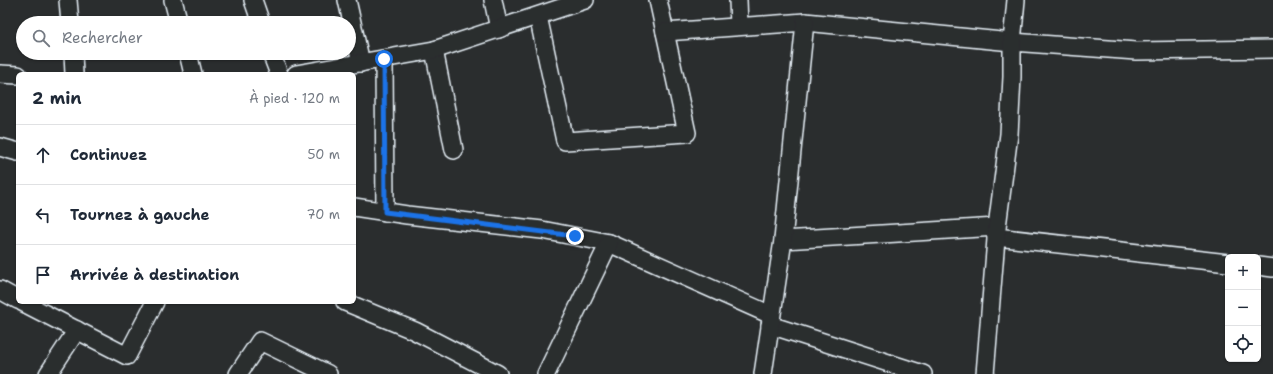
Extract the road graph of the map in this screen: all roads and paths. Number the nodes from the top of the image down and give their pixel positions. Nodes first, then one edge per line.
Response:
1 (68, 0) edge
2 (173, 0) edge
3 (253, 0) edge
4 (347, 0) edge
5 (493, 0) edge
6 (585, 0) edge
7 (658, 0) edge
8 (738, 0) edge
9 (1016, 0) edge
10 (69, 16) edge
11 (177, 16) edge
12 (259, 16) edge
13 (351, 16) edge
14 (538, 16) junction
15 (805, 22) junction
16 (739, 26) junction
17 (499, 28) junction
18 (665, 32) junction
19 (356, 40) edge
20 (1012, 42) junction
21 (1273, 49) edge
22 (434, 50) junction
23 (384, 59) junction
24 (73, 60) edge
25 (190, 60) edge
26 (274, 60) edge
27 (361, 63) junction
28 (74, 72) edge
29 (193, 72) edge
30 (278, 72) edge
31 (308, 72) edge
32 (0, 74) edge
33 (16, 75) edge
34 (0, 147) edge
35 (454, 150) dead end
36 (16, 151) edge
37 (356, 207) edge
38 (385, 212) junction
39 (996, 232) junction
40 (782, 240) junction
41 (609, 243) junction
42 (1225, 263) edge
43 (1261, 266) edge
44 (1273, 268) edge
45 (0, 290) edge
46 (16, 299) edge
47 (26, 304) edge
48 (154, 304) edge
49 (350, 304) edge
50 (771, 320) junction
51 (77, 330) junction
52 (48, 374) edge
53 (238, 374) edge
54 (328, 374) edge
55 (498, 374) edge
56 (546, 374) edge
57 (762, 374) edge
58 (923, 374) edge
59 (985, 374) edge

1 - 10 street
2 - 11 street
3 - 12 street
4 - 13 street
5 - 17 street
6 - 14 street
7 - 18 street
8 - 16 street
9 - 20 street
14 - 17 street
14 - 18 street
15 - 16 street
15 - 20 street
15 - 40 street
16 - 18 street
17 - 22 street
19 - 27 street
20 - 21 street
20 - 39 street
22 - 23 street
22 - 35 street
23 - 27 street
23 - 38 street
24 - 28 street
25 - 29 street
26 - 30 street
27 - 31 street
32 - 33 street
34 - 36 street
37 - 38 street
38 - 41 street
39 - 40 street
39 - 42 street
39 - 59 street
40 - 50 street
41 - 50 street
41 - 56 street
43 - 44 street
45 - 46 street
47 - 51 street
48 - 51 street
49 - 55 street
50 - 57 street
50 - 58 street
51 - 52 street
53 - 54 street

